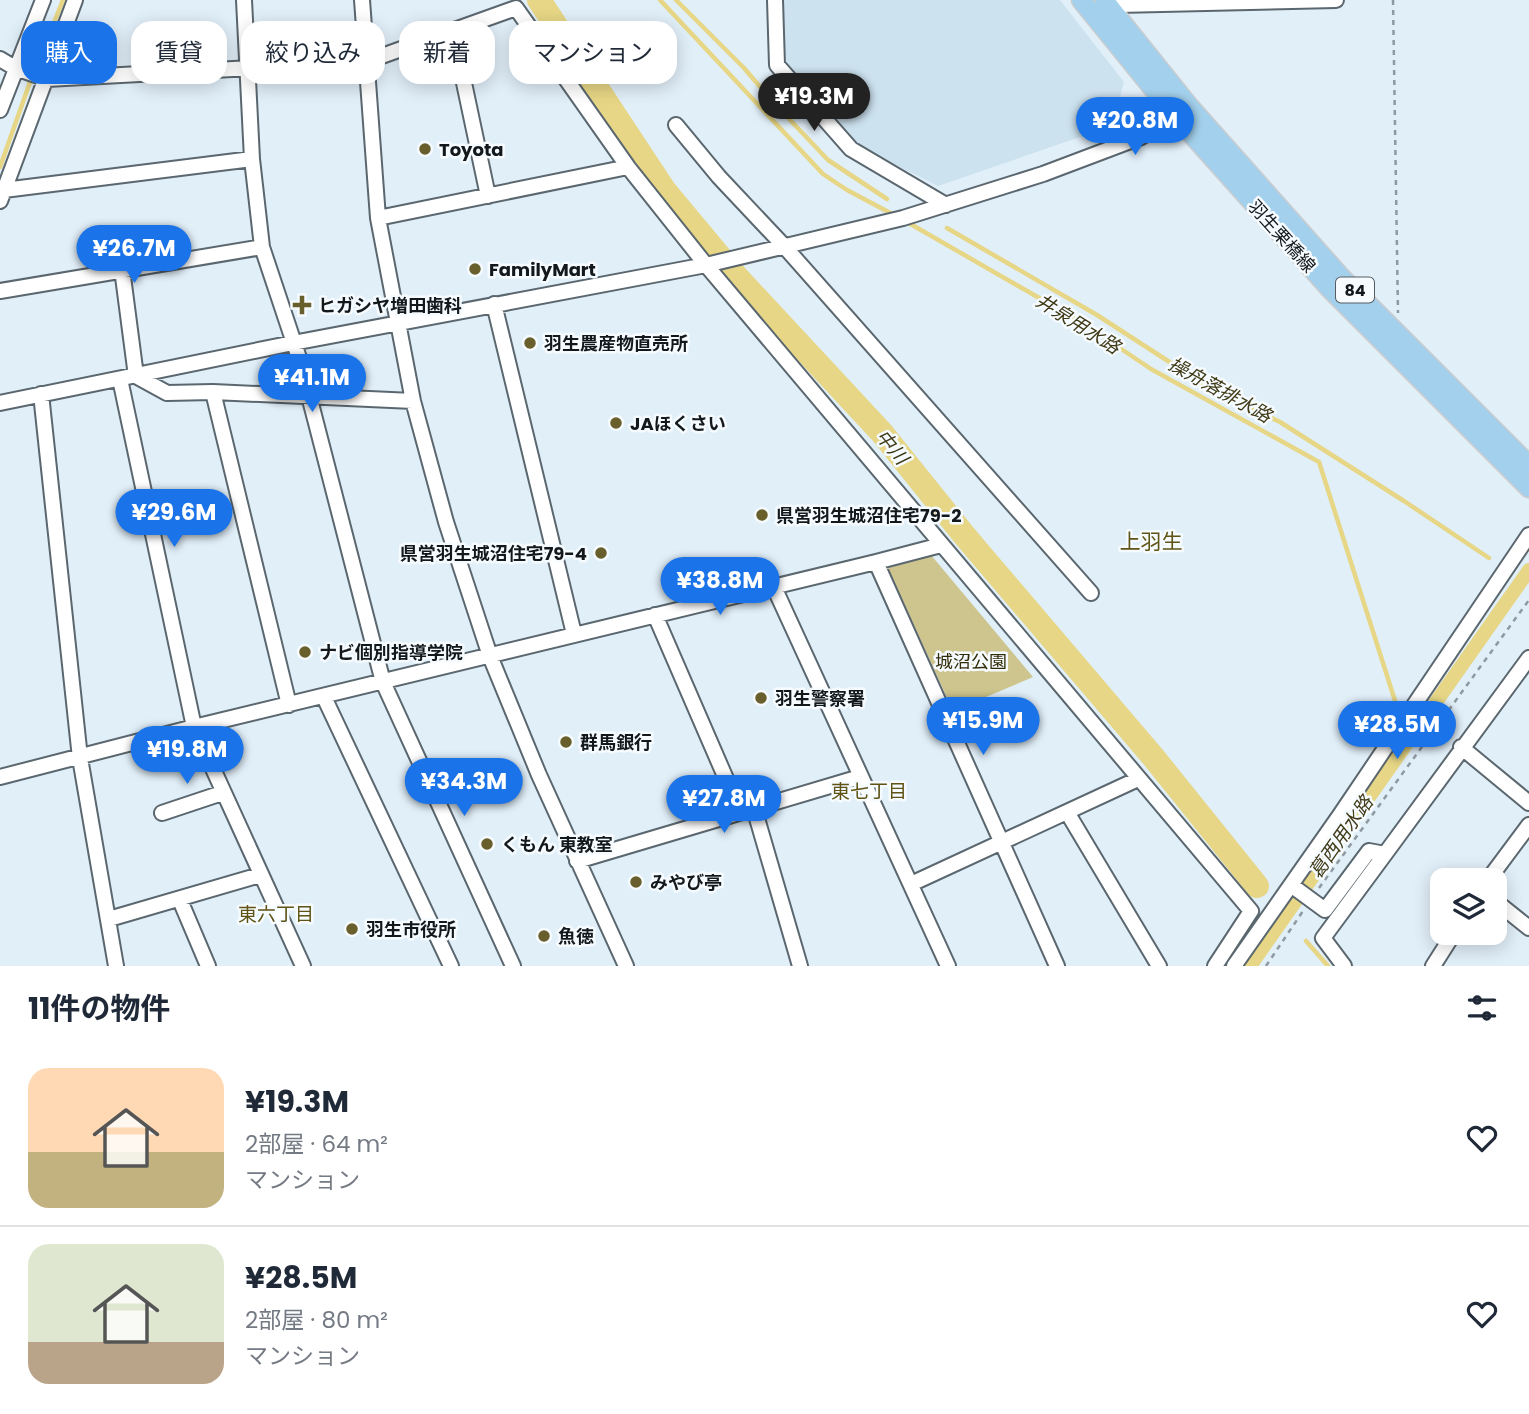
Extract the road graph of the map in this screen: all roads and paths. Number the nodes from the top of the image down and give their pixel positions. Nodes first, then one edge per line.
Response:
1 (43, 0) edge
2 (75, 0) edge
3 (244, 0) edge
4 (362, 0) edge
5 (775, 0) edge
6 (1081, 0) edge
7 (1336, 0) edge
8 (1393, 0) edge
9 (1111, 3) edge
10 (514, 4) edge
11 (68, 21) edge
12 (246, 21) edge
13 (363, 21) edge
14 (476, 21) edge
15 (0, 58) edge
16 (241, 68) edge
17 (8, 69) edge
18 (117, 75) edge
19 (45, 84) edge
20 (250, 84) edge
21 (367, 84) edge
22 (464, 84) edge
23 (0, 110) edge
24 (1183, 112) junction
25 (676, 125) dead end
26 (252, 159) junction
27 (628, 167) junction
28 (2, 195) edge
29 (488, 196) junction
30 (946, 205) junction
31 (378, 218) junction
32 (784, 246) junction
33 (262, 247) junction
34 (706, 265) junction
35 (122, 269) junction
36 (0, 291) edge
37 (494, 304) junction
38 (397, 324) junction
39 (1398, 334) junction
40 (293, 343) junction
41 (136, 376) junction
42 (120, 379) junction
43 (213, 392) junction
44 (41, 394) junction
45 (309, 396) junction
46 (412, 401) junction
47 (0, 403) edge
48 (1529, 466) edge
49 (1529, 488) edge
50 (1529, 535) edge
51 (941, 545) junction
52 (876, 562) junction
53 (774, 587) junction
54 (1091, 593) dead end
55 (1529, 600) edge
56 (655, 615) junction
57 (574, 634) junction
58 (490, 656) junction
59 (1529, 658) edge
60 (383, 682) junction
61 (324, 697) junction
62 (289, 705) junction
63 (194, 727) junction
64 (1461, 747) junction
65 (80, 758) junction
66 (0, 777) edge
67 (860, 777) junction
68 (1138, 779) junction
69 (222, 793) junction
70 (1529, 803) edge
71 (747, 810) junction
72 (1068, 811) junction
73 (162, 813) dead end
74 (1529, 825) edge
75 (1002, 841) junction
76 (1385, 854) junction
77 (577, 861) junction
78 (1497, 868) edge
79 (260, 875) junction
80 (911, 884) junction
81 (1291, 885) junction
82 (1311, 899) junction
83 (180, 900) junction
84 (1507, 910) edge
85 (109, 919) junction
86 (1529, 928) edge
87 (1446, 945) edge
88 (943, 965) edge
89 (116, 966) edge
90 (208, 966) edge
91 (303, 966) edge
92 (452, 966) edge
93 (513, 966) edge
94 (626, 966) edge
95 (800, 966) edge
96 (1057, 966) edge
97 (1159, 966) edge
98 (1215, 966) edge
99 (1234, 966) edge
100 (1266, 966) edge
101 (1344, 966) edge
102 (1433, 966) edge

1 - 17 street
2 - 11 street
3 - 12 street
4 - 13 street
5 - 30 street
6 - 24 main road, 羽生栗橋線 / 84
7 - 9 street
8 - 39 path
9 - 24 main road, 羽生栗橋線 / 84
10 - 14 street
10 - 27 street
15 - 17 street
16 - 18 street
17 - 23 street
19 - 28 street
20 - 26 street
21 - 31 street
22 - 29 street
24 - 30 street
24 - 39 main road, 羽生栗橋線 / 84
24 - 49 main road, 羽生栗橋線 / 84
25 - 32 street
26 - 28 street
26 - 33 street
27 - 29 street
27 - 34 street
29 - 31 street
30 - 32 street
31 - 38 street
32 - 34 street
32 - 54 street
33 - 35 street
33 - 40 street
34 - 37 street
34 - 51 street
35 - 36 street
35 - 41 street
37 - 38 street
37 - 57 street
38 - 40 street
38 - 46 street
39 - 48 main road, 羽生栗橋線 / 84
40 - 41 street
40 - 45 street
41 - 42 street
41 - 43 street
42 - 44 street
42 - 63 street
43 - 45 street
43 - 62 street
44 - 47 street
44 - 65 street
45 - 46 street
45 - 60 street
46 - 58 street
50 - 81 street
51 - 52 street
51 - 68 street
52 - 53 street
52 - 75 street
53 - 56 street
53 - 67 street
55 - 82 path
56 - 57 street
56 - 71 street
57 - 58 street
58 - 60 street
58 - 77 street
59 - 64 street
60 - 61 street
60 - 93 street
61 - 62 street
61 - 92 street
62 - 63 street
63 - 65 street
63 - 69 street
64 - 70 street
64 - 76 street
65 - 66 street
65 - 85 street
67 - 71 street
67 - 80 street
68 - 72 street
68 - 98 street
69 - 73 street
69 - 79 street
71 - 77 street
71 - 95 street
72 - 75 street
72 - 97 street
74 - 78 street
75 - 80 street
75 - 96 street
76 - 82 street
76 - 101 street
77 - 94 street
79 - 83 street
79 - 91 street
80 - 88 street
81 - 82 street
81 - 99 street
82 - 100 path
83 - 85 street
83 - 90 street
84 - 86 street
85 - 89 street
87 - 102 street

